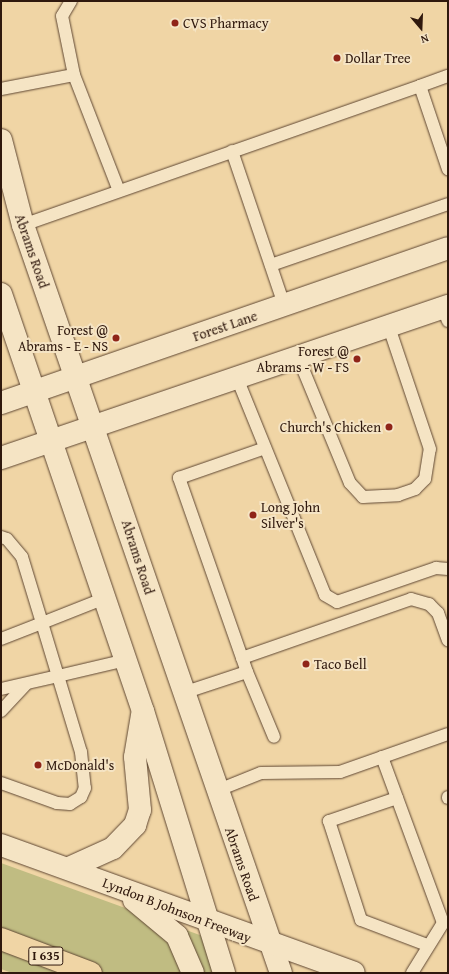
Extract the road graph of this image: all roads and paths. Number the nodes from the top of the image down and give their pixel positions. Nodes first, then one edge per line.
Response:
1 (71, 1) edge
2 (74, 75) junction
3 (448, 76) edge
4 (420, 86) junction
5 (1, 89) edge
6 (1, 140) edge
7 (232, 151) junction
8 (448, 169) edge
9 (119, 191) junction
10 (448, 204) edge
11 (23, 225) junction
12 (448, 248) edge
13 (271, 264) junction
14 (1, 294) edge
15 (284, 305) junction
16 (447, 308) edge
17 (389, 327) junction
18 (298, 358) junction
19 (76, 378) junction
20 (237, 378) junction
21 (35, 392) junction
22 (1, 403) edge
23 (93, 427) junction
24 (52, 441) junction
25 (265, 448) junction
26 (1, 458) edge
27 (1, 537) edge
28 (448, 569) edge
29 (105, 598) junction
30 (42, 623) junction
31 (1, 639) edge
32 (448, 640) edge
33 (242, 658) junction
34 (126, 660) junction
35 (247, 672) junction
36 (58, 676) junction
37 (26, 684) junction
38 (1, 690) edge
39 (183, 693) junction
40 (7, 700) edge
41 (1, 711) edge
42 (143, 711) junction
43 (448, 734) edge
44 (274, 737) dead end
45 (382, 757) junction
46 (1, 783) edge
47 (216, 791) junction
48 (397, 798) junction
49 (1, 846) edge
50 (69, 868) junction
51 (122, 889) junction
52 (207, 922) junction
53 (1, 938) edge
54 (270, 945) junction
55 (427, 945) junction
56 (192, 970) edge
57 (91, 973) edge
58 (224, 973) edge
59 (281, 973) edge
60 (354, 973) edge
61 (412, 973) edge

1 - 2 lane
2 - 5 lane
2 - 9 lane
3 - 4 lane
4 - 7 lane
4 - 8 lane
6 - 11 main road, Abrams Road
7 - 9 lane
7 - 13 lane
9 - 11 lane
10 - 13 lane
11 - 19 main road, Abrams Road
12 - 15 main road, Forest Lane
13 - 15 lane
14 - 21 main road
15 - 19 main road, Forest Lane
16 - 17 main road
17 - 18 main road
17 - 18 lane
18 - 20 main road
19 - 21 main road, Forest Lane
19 - 23 main road, Abrams Road
20 - 23 main road
20 - 25 lane
21 - 22 main road, Forest Lane
21 - 24 main road
23 - 24 main road
23 - 39 main road, Abrams Road
24 - 26 main road
24 - 29 main road
25 - 28 lane
25 - 33 lane
27 - 30 lane
29 - 30 lane
29 - 34 main road
30 - 31 lane
30 - 36 lane
32 - 33 lane
33 - 35 lane
34 - 36 lane
34 - 42 main road
35 - 39 lane
35 - 44 lane
36 - 37 lane
36 - 46 lane
37 - 38 lane
37 - 40 lane
39 - 47 main road, Abrams Road
40 - 41 lane
42 - 50 main road
42 - 52 main road
43 - 45 lane
45 - 47 lane
45 - 48 lane
47 - 54 main road, Abrams Road
48 - 55 lane
48 - 55 lane
49 - 50 main road, Lyndon B Johnson Freeway
50 - 51 main road, Lyndon B Johnson Freeway
51 - 52 main road, Lyndon B Johnson Freeway
51 - 56 main road
52 - 54 main road, Lyndon B Johnson Freeway
52 - 58 main road
53 - 57 highway, I 635
54 - 59 main road, Abrams Road
54 - 60 main road, Lyndon B Johnson Freeway
55 - 61 lane

